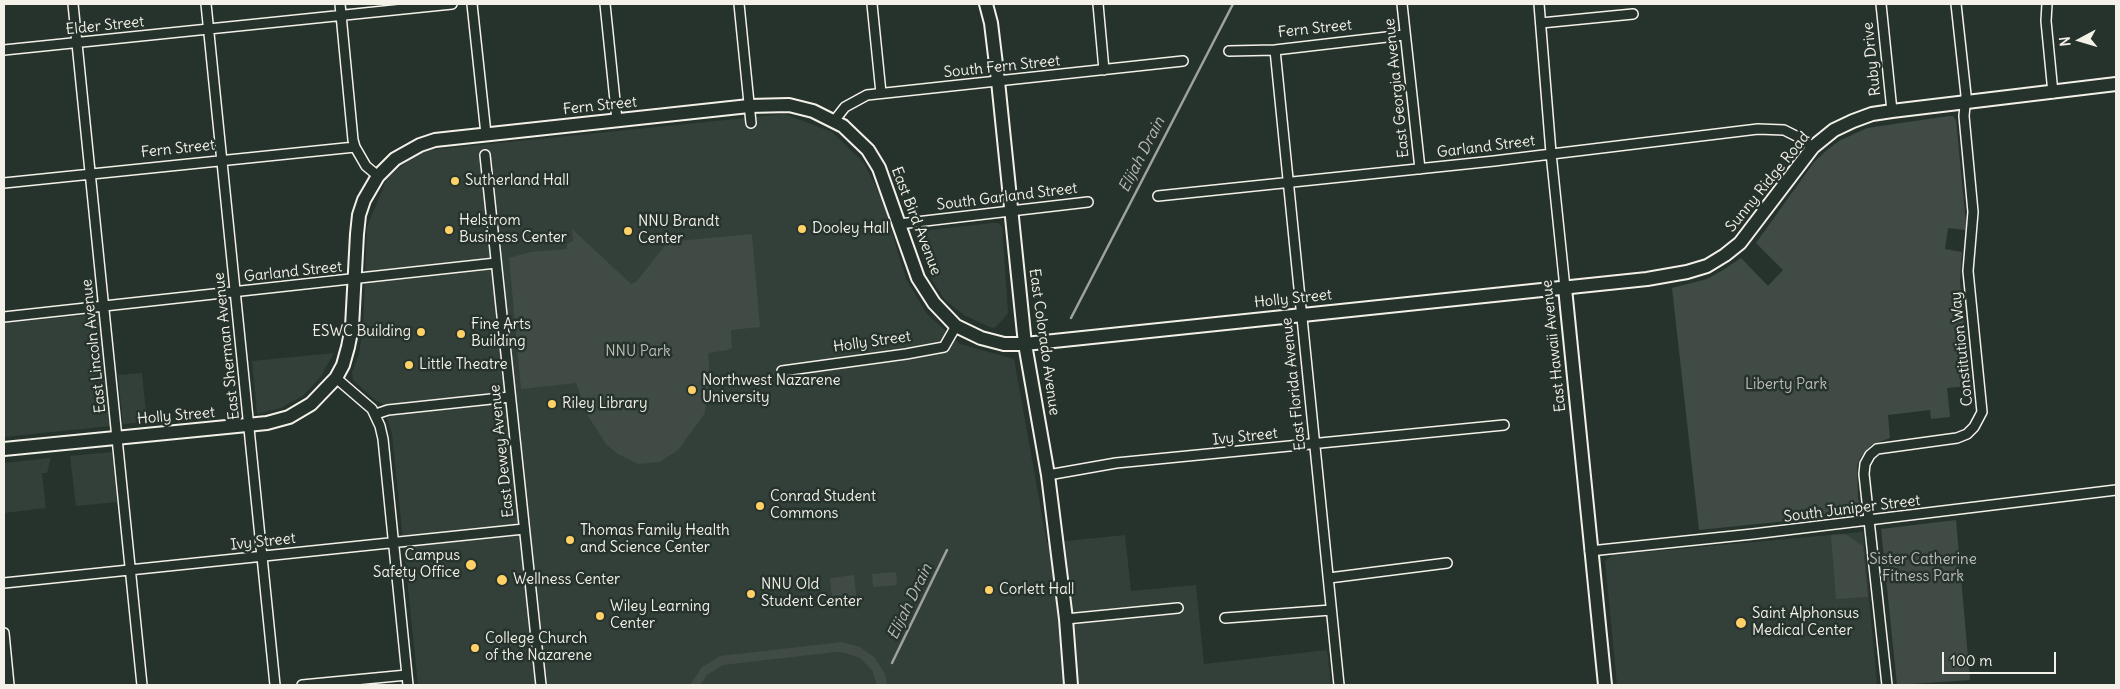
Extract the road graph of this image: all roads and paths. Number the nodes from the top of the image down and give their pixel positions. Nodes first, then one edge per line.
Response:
1 (73, 4) edge
2 (206, 4) edge
3 (340, 4) edge
4 (452, 4) edge
5 (472, 4) edge
6 (605, 4) edge
7 (739, 4) edge
8 (872, 4) edge
9 (986, 4) edge
10 (1098, 4) edge
11 (1402, 4) edge
12 (1539, 4) edge
13 (1881, 4) edge
14 (1956, 4) edge
15 (2047, 4) edge
16 (1633, 14) dead end
17 (341, 16) junction
18 (1541, 24) junction
19 (209, 29) junction
20 (1404, 35) junction
21 (77, 43) junction
22 (4, 50) edge
23 (1274, 50) junction
24 (1229, 51) dead end
25 (1183, 61) dead end
26 (1104, 70) junction
27 (998, 81) junction
28 (2116, 84) edge
29 (881, 93) junction
30 (2053, 93) junction
31 (1965, 103) junction
32 (749, 106) junction
33 (1892, 111) junction
34 (617, 120) junction
35 (834, 120) junction
36 (751, 123) dead end
37 (486, 134) junction
38 (355, 147) junction
39 (1813, 148) junction
40 (1551, 153) junction
41 (485, 155) dead end
42 (222, 160) junction
43 (1420, 169) junction
44 (90, 174) junction
45 (378, 176) junction
46 (4, 183) edge
47 (1289, 184) junction
48 (1158, 196) dead end
49 (1088, 202) dead end
50 (1012, 211) junction
51 (899, 224) junction
52 (496, 263) junction
53 (354, 279) junction
54 (1565, 288) junction
55 (236, 292) junction
56 (104, 307) junction
57 (1301, 315) junction
58 (4, 317) edge
59 (956, 326) junction
60 (1025, 344) junction
61 (782, 371) dead end
62 (336, 378) junction
63 (510, 397) junction
64 (376, 414) junction
65 (1504, 425) dead end
66 (249, 426) junction
67 (117, 438) junction
68 (1314, 444) junction
69 (4, 450) edge
70 (1048, 475) junction
71 (2116, 490) edge
72 (1869, 521) junction
73 (524, 529) junction
74 (394, 542) junction
75 (1590, 551) junction
76 (262, 556) junction
77 (1447, 563) dead end
78 (130, 570) junction
79 (1329, 578) junction
80 (4, 583) edge
81 (1178, 608) dead end
82 (1331, 610) junction
83 (1066, 618) junction
84 (1225, 618) dead end
85 (4, 633) edge
86 (407, 674) junction
87 (9, 685) edge
88 (142, 685) edge
89 (275, 685) edge
90 (302, 685) edge
91 (408, 685) edge
92 (541, 685) edge
93 (1071, 685) edge
94 (1340, 685) edge
95 (1605, 685) edge
96 (1887, 685) edge

1 - 21 street, East Lincoln Avenue
2 - 19 street, East Sherman Avenue
3 - 17 street
4 - 17 street, Elder Street
5 - 37 street
6 - 34 street
7 - 32 street
8 - 29 street
9 - 27 street, East Colorado Avenue
10 - 26 street
11 - 20 street, East Georgia Avenue
12 - 18 street, East Hawaii Avenue
13 - 33 street, Ruby Drive
14 - 31 street, Constitution Way
15 - 30 street
16 - 18 street
17 - 19 street, Elder Street
17 - 38 street
18 - 40 street, East Hawaii Avenue
19 - 21 street, Elder Street
19 - 42 street, East Sherman Avenue
20 - 23 street, Fern Street
20 - 43 street, East Georgia Avenue
21 - 22 street, Elder Street
21 - 44 street, East Lincoln Avenue
23 - 24 street, Fern Street
23 - 47 street, East Florida Avenue
25 - 26 street, South Fern Street
26 - 27 street, South Fern Street
27 - 29 street, South Fern Street
27 - 50 street, East Colorado Avenue
28 - 30 street, Sunny Ridge Road
29 - 35 street, South Fern Street
30 - 31 street, Sunny Ridge Road
31 - 33 street, Sunny Ridge Road
31 - 72 street, Constitution Way
32 - 34 street, Fern Street
32 - 35 street, Fern Street
32 - 36 street
33 - 39 street, Sunny Ridge Road
34 - 37 street, Fern Street
35 - 51 street, East Bird Avenue
37 - 45 street, Fern Street
38 - 42 street, Fern Street
38 - 45 street
39 - 40 street, Garland Street
39 - 54 street, Sunny Ridge Road
40 - 43 street, Garland Street
40 - 54 street, East Hawaii Avenue
41 - 52 street, East Dewey Avenue
42 - 44 street, Fern Street
42 - 55 street, East Sherman Avenue
43 - 47 street, Garland Street
44 - 46 street, Fern Street
44 - 56 street, East Lincoln Avenue
45 - 53 street, Fern Street
47 - 48 street, Garland Street
47 - 57 street, East Florida Avenue
49 - 50 street, South Garland Street
50 - 51 street, South Garland Street
50 - 60 street, East Colorado Avenue
51 - 59 street, East Bird Avenue
52 - 53 street, Garland Street
52 - 63 street, East Dewey Avenue
53 - 55 street, Garland Street
53 - 62 street, Holly Street
54 - 57 street, Holly Street
54 - 75 street, East Hawaii Avenue
55 - 56 street, Garland Street
55 - 66 street, East Sherman Avenue
56 - 58 street, Garland Street
56 - 67 street, East Lincoln Avenue
57 - 60 street, Holly Street
57 - 68 street, East Florida Avenue
59 - 60 street, East Bird Avenue
59 - 61 street, Holly Street
60 - 70 street, East Colorado Avenue
62 - 64 street
62 - 66 street, Holly Street
63 - 64 street
63 - 73 street, East Dewey Avenue
64 - 74 street
65 - 68 street, Ivy Street
66 - 67 street, Holly Street
66 - 76 street, East Sherman Avenue
67 - 69 street, Holly Street
67 - 78 street, East Lincoln Avenue
68 - 70 street, Ivy Street
68 - 79 street, East Florida Avenue
70 - 83 street, East Colorado Avenue
71 - 72 street, South Juniper Street
72 - 75 street, South Juniper Street
72 - 96 street, Constitution Way
73 - 74 street, Ivy Street
73 - 92 street, East Dewey Avenue
74 - 76 street, Ivy Street
74 - 86 street
75 - 95 street, East Hawaii Avenue
76 - 78 street, Ivy Street
76 - 89 street, East Sherman Avenue
77 - 79 street
78 - 80 street, Ivy Street
78 - 88 street, East Lincoln Avenue
79 - 82 street, East Florida Avenue
81 - 83 street
82 - 84 street
82 - 94 street, East Florida Avenue
83 - 93 street, East Colorado Avenue
85 - 87 street
86 - 90 street
86 - 91 street

